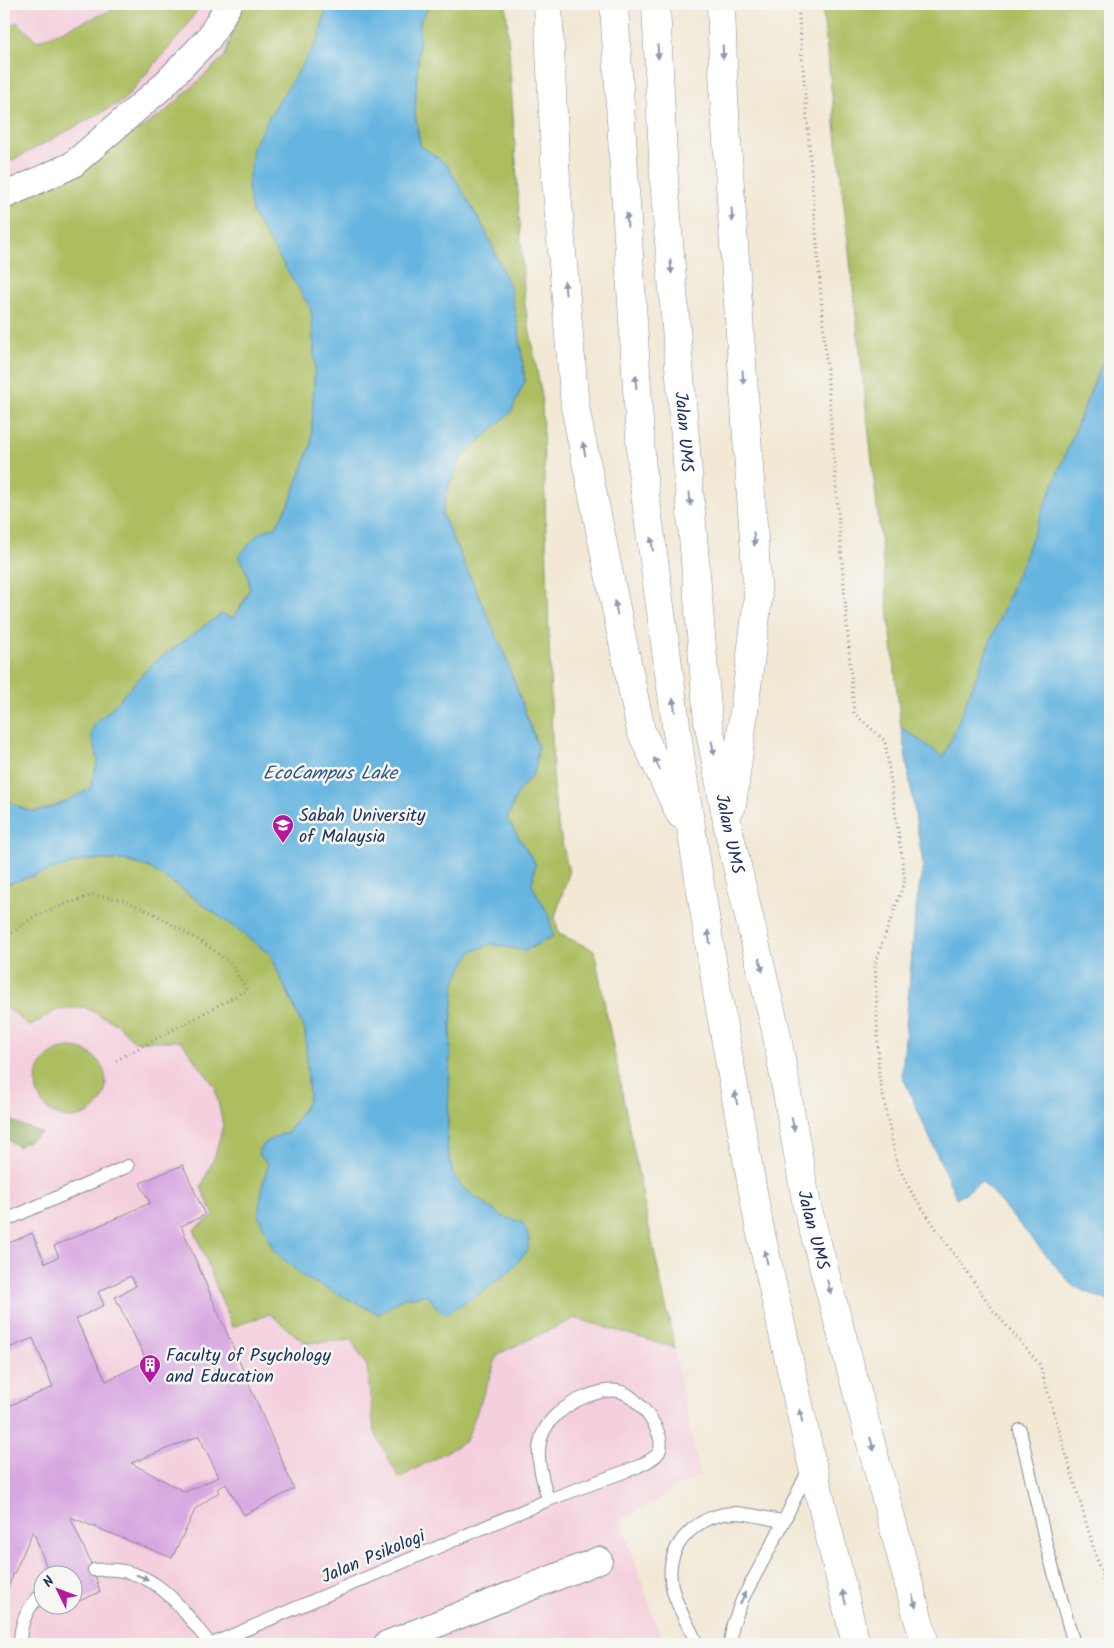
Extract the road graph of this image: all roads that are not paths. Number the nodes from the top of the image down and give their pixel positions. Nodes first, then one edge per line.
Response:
1 (229, 4) edge
2 (548, 4) edge
3 (614, 4) edge
4 (656, 4) edge
5 (721, 4) edge
6 (4, 196) edge
7 (729, 832) junction
8 (693, 840) junction
9 (128, 1166) dead end
10 (4, 1221) edge
11 (1020, 1430) dead end
12 (812, 1464) junction
13 (548, 1500) junction
14 (783, 1522) junction
15 (599, 1560) dead end
16 (94, 1570) dead end
17 (32, 1605) edge
18 (20, 1644) edge
19 (211, 1644) edge
20 (387, 1644) edge
21 (697, 1644) edge
22 (730, 1644) edge
23 (856, 1644) edge
24 (925, 1644) edge
25 (1074, 1644) edge

1 - 6 street
8 -> 2 highway
8 -> 3 highway, Jalan UMS
4 -> 7 highway, Jalan UMS
5 -> 7 highway
7 -> 24 highway, Jalan UMS
12 -> 8 highway, Jalan UMS
9 - 10 lane
11 - 25 lane
12 - 14 lane
23 -> 12 highway, Jalan UMS
13 - 13 lane, Jalan Psikologi
13 - 19 lane, Jalan Psikologi
14 - 21 lane
22 -> 14 lane
15 - 20 street
16 -> 19 lane
17 - 18 lane

